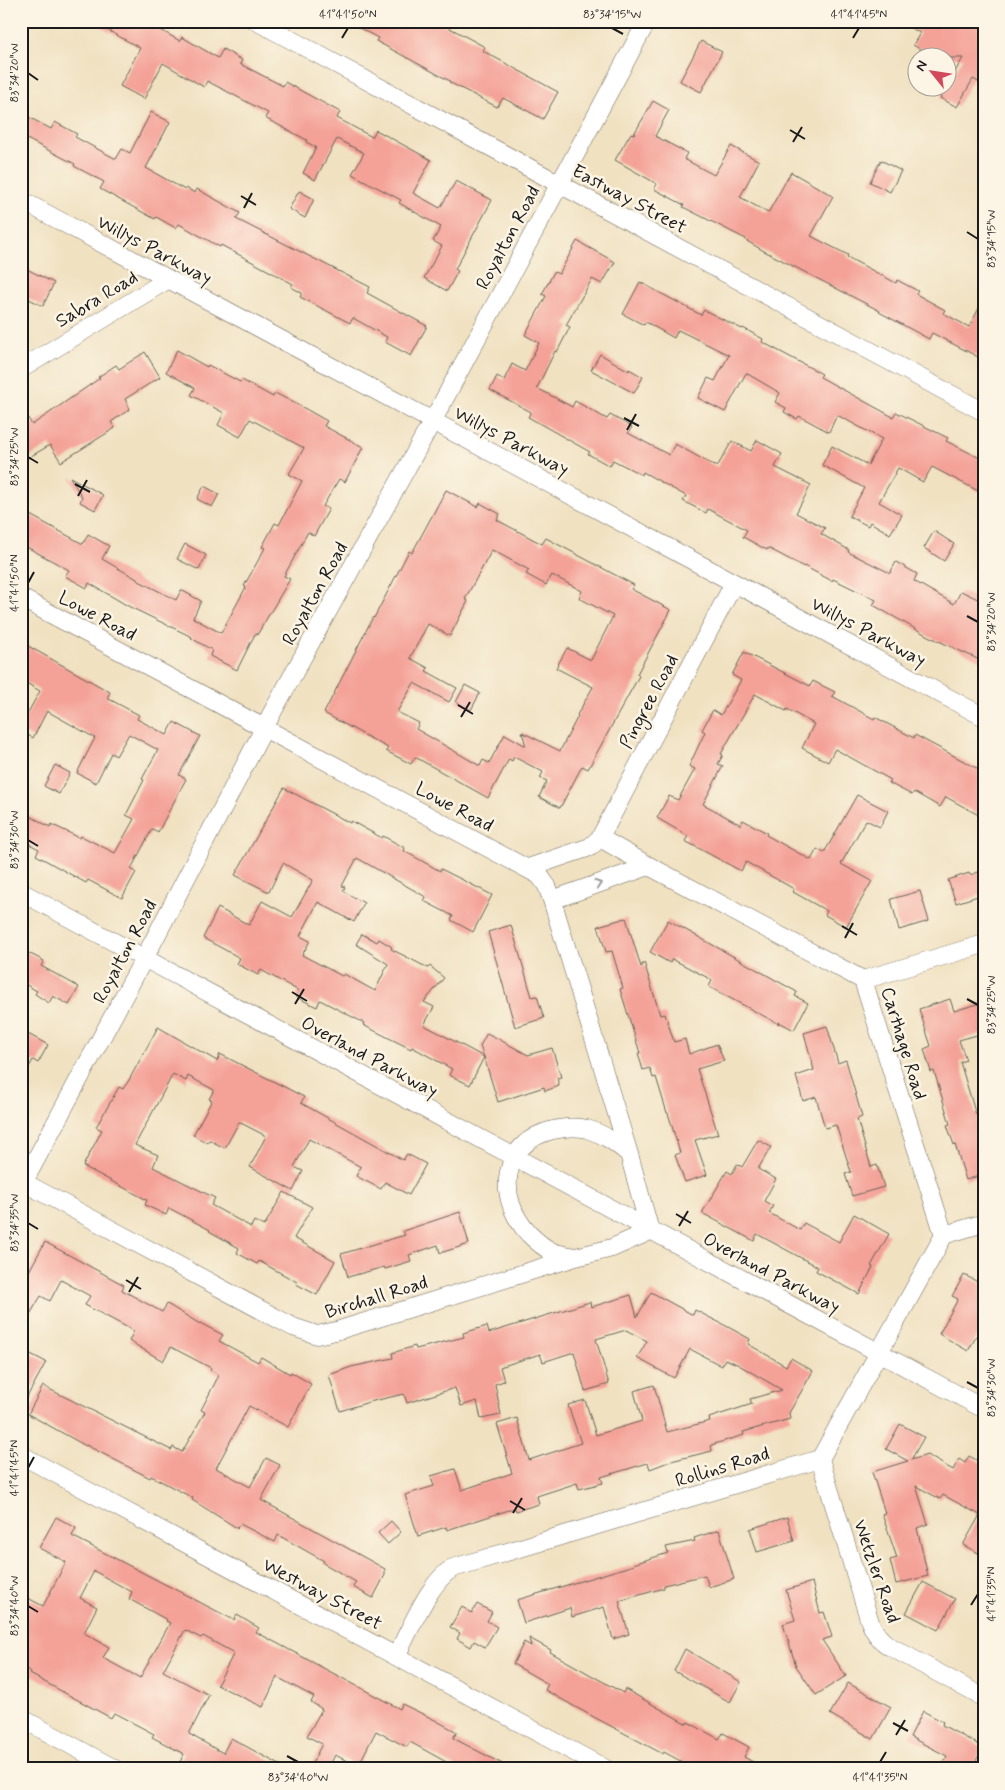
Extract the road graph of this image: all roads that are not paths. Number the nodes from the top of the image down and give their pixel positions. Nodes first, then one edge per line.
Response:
1 (256, 21) edge
2 (647, 21) edge
3 (560, 184) junction
4 (21, 200) edge
5 (167, 280) junction
6 (21, 369) edge
7 (984, 412) edge
8 (432, 422) junction
9 (734, 583) junction
10 (21, 598) edge
11 (984, 717) edge
12 (264, 728) junction
13 (600, 838) junction
14 (649, 866) junction
15 (528, 868) junction
16 (21, 892) edge
17 (552, 900) junction
18 (984, 944) edge
19 (144, 958) junction
20 (863, 980) junction
21 (629, 1154) junction
22 (514, 1158) junction
23 (22, 1184) edge
24 (984, 1223) edge
25 (650, 1231) junction
26 (944, 1235) junction
27 (576, 1257) junction
28 (879, 1353) junction
29 (984, 1409) edge
30 (21, 1455) edge
31 (820, 1459) junction
32 (396, 1656) junction
33 (984, 1698) edge
34 (21, 1718) edge
35 (115, 1769) edge
36 (606, 1769) edge

1 - 3 street, Eastway Street
2 - 3 street, Royalton Road
3 - 7 street, Eastway Street
3 - 8 street, Royalton Road
4 - 5 street, Willys Parkway
5 - 6 street, Sabra Road
5 - 8 street, Willys Parkway
8 - 9 street, Willys Parkway
8 - 12 street, Royalton Road
9 - 11 street, Willys Parkway
9 - 13 street, Pingree Road
10 - 12 street, Lowe Road
12 - 15 street, Lowe Road
12 - 19 street, Royalton Road
13 - 14 street
13 - 15 street, Pingree Road
17 -> 14 street
14 - 20 street, Carthage Road
15 - 17 street, Lowe Road
16 - 19 street, Overland Parkway
17 - 21 street, Lowe Road
18 - 20 street
19 - 22 street, Overland Parkway
19 - 23 street, Royalton Road
20 - 26 street, Carthage Road
21 - 22 street
21 - 25 street, Lowe Road
22 - 25 street, Overland Parkway
22 - 27 street
23 - 27 street, Birchall Road
24 - 26 street
25 - 27 street, Birchall Road
25 - 28 street, Overland Parkway
26 - 28 street
28 - 29 street, Overland Parkway
28 - 31 street
30 - 32 street, Westway Street
31 - 32 street, Rollins Road
31 - 33 street, Wetzler Road
32 - 36 street, Westway Street
34 - 35 street

